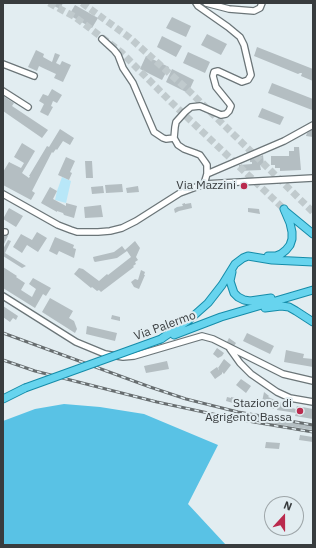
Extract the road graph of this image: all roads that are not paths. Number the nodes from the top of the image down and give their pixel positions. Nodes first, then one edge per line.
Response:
1 (196, 3) edge
2 (206, 3) edge
3 (262, 3) edge
4 (102, 39) dead end
5 (3, 64) edge
6 (34, 76) dead end
7 (3, 91) edge
8 (28, 107) dead end
9 (313, 125) edge
10 (174, 138) junction
11 (207, 174) junction
12 (313, 178) edge
13 (204, 184) junction
14 (3, 194) edge
15 (313, 234) edge
16 (254, 257) junction
17 (313, 262) edge
18 (233, 268) junction
19 (310, 291) edge
20 (3, 296) edge
21 (238, 312) junction
22 (313, 322) edge
23 (161, 339) junction
24 (229, 347) junction
25 (313, 381) edge
26 (25, 388) junction
27 (3, 395) edge
28 (3, 399) edge
29 (313, 402) edge

1 - 10 street
2 - 3 street
4 - 10 street
5 - 6 street
7 - 8 street
9 - 11 street
10 - 11 street
11 - 13 street
12 - 13 street
13 - 14 street
15 - 16 main road
16 - 17 main road
16 - 18 main road
18 - 19 main road
18 - 23 main road
19 - 21 main road, Via Palermo
20 - 24 street
21 - 22 main road
21 - 23 main road, Via Palermo
23 - 26 main road, Via Palermo, bridge
24 - 25 street
24 - 29 street
26 - 27 main road
26 - 28 main road

